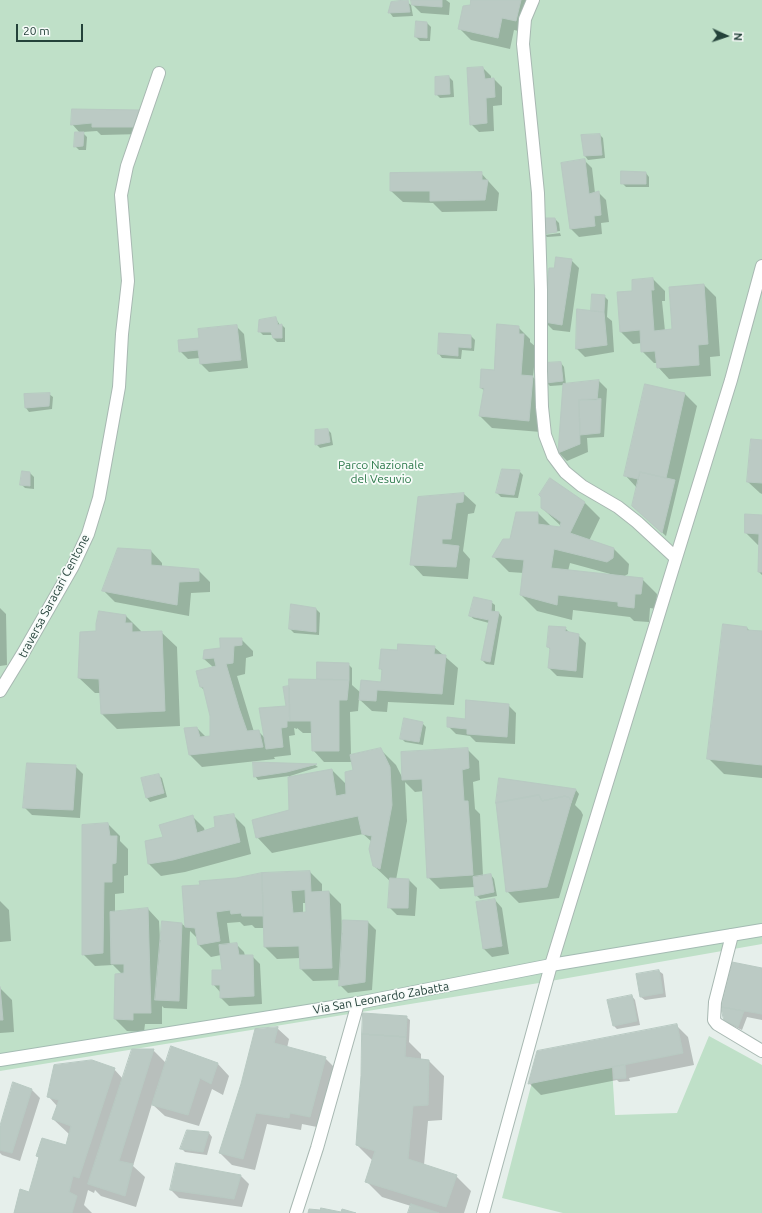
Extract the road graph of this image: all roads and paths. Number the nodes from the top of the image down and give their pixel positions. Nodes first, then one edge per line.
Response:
1 (533, 0) edge
2 (159, 73) dead end
3 (762, 266) edge
4 (676, 558) junction
5 (0, 691) edge
6 (762, 930) edge
7 (732, 935) junction
8 (551, 965) junction
9 (358, 1003) junction
10 (762, 1051) edge
11 (0, 1060) edge
12 (296, 1213) edge
13 (483, 1213) edge

1 - 4 street
2 - 5 street, traversa Saracari Centone
3 - 4 street
4 - 8 street
6 - 7 street, Via San Leonardo Zabatta
7 - 8 street, Via San Leonardo Zabatta
7 - 10 street
8 - 9 street, Via San Leonardo Zabatta
8 - 13 street
9 - 11 street, Via San Leonardo Zabatta
9 - 12 street

